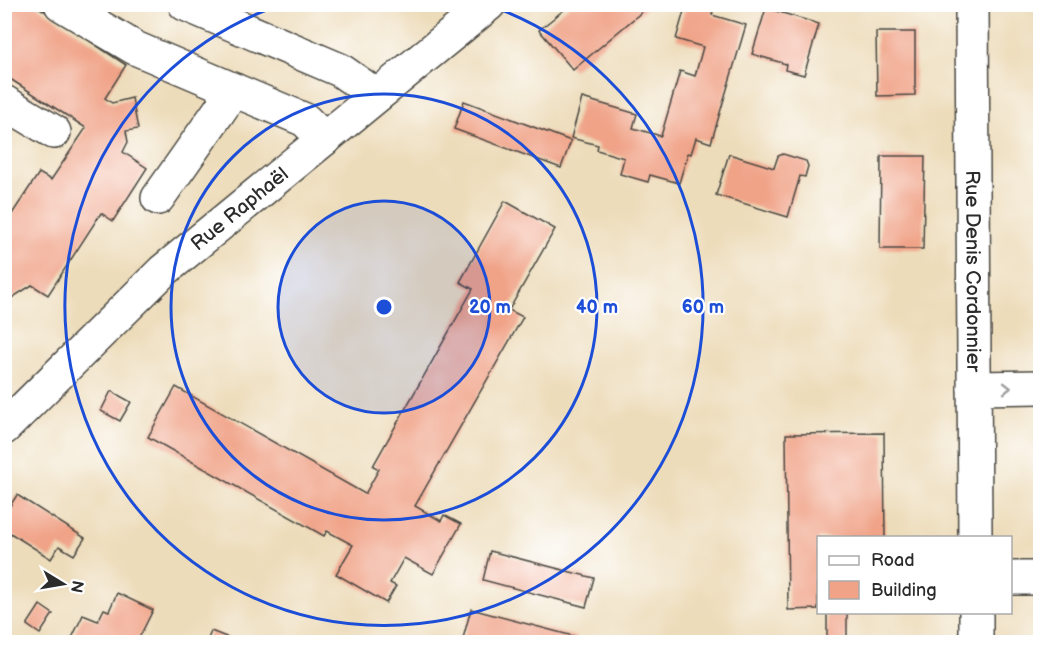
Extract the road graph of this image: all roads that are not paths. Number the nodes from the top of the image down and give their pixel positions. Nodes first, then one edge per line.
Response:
1 (61, 4) edge
2 (185, 4) edge
3 (489, 4) edge
4 (972, 4) edge
5 (234, 90) junction
6 (376, 95) junction
7 (4, 102) edge
8 (54, 132) dead end
9 (324, 139) junction
10 (158, 198) dead end
11 (1041, 387) edge
12 (974, 388) junction
13 (4, 428) edge
14 (975, 536) edge
15 (1012, 578) edge
16 (1041, 578) edge
17 (975, 614) edge
18 (976, 642) edge

1 - 5 street
2 - 6 street
3 - 6 street, Rue Raphaël
4 - 12 street, Rue Denis Cordonnier
5 - 9 street
5 - 10 street
6 - 9 street, Rue Raphaël
7 - 8 street
9 - 13 street, Rue Raphaël
12 -> 11 street
12 - 14 street, Rue Denis Cordonnier
15 - 16 street
17 - 18 street

